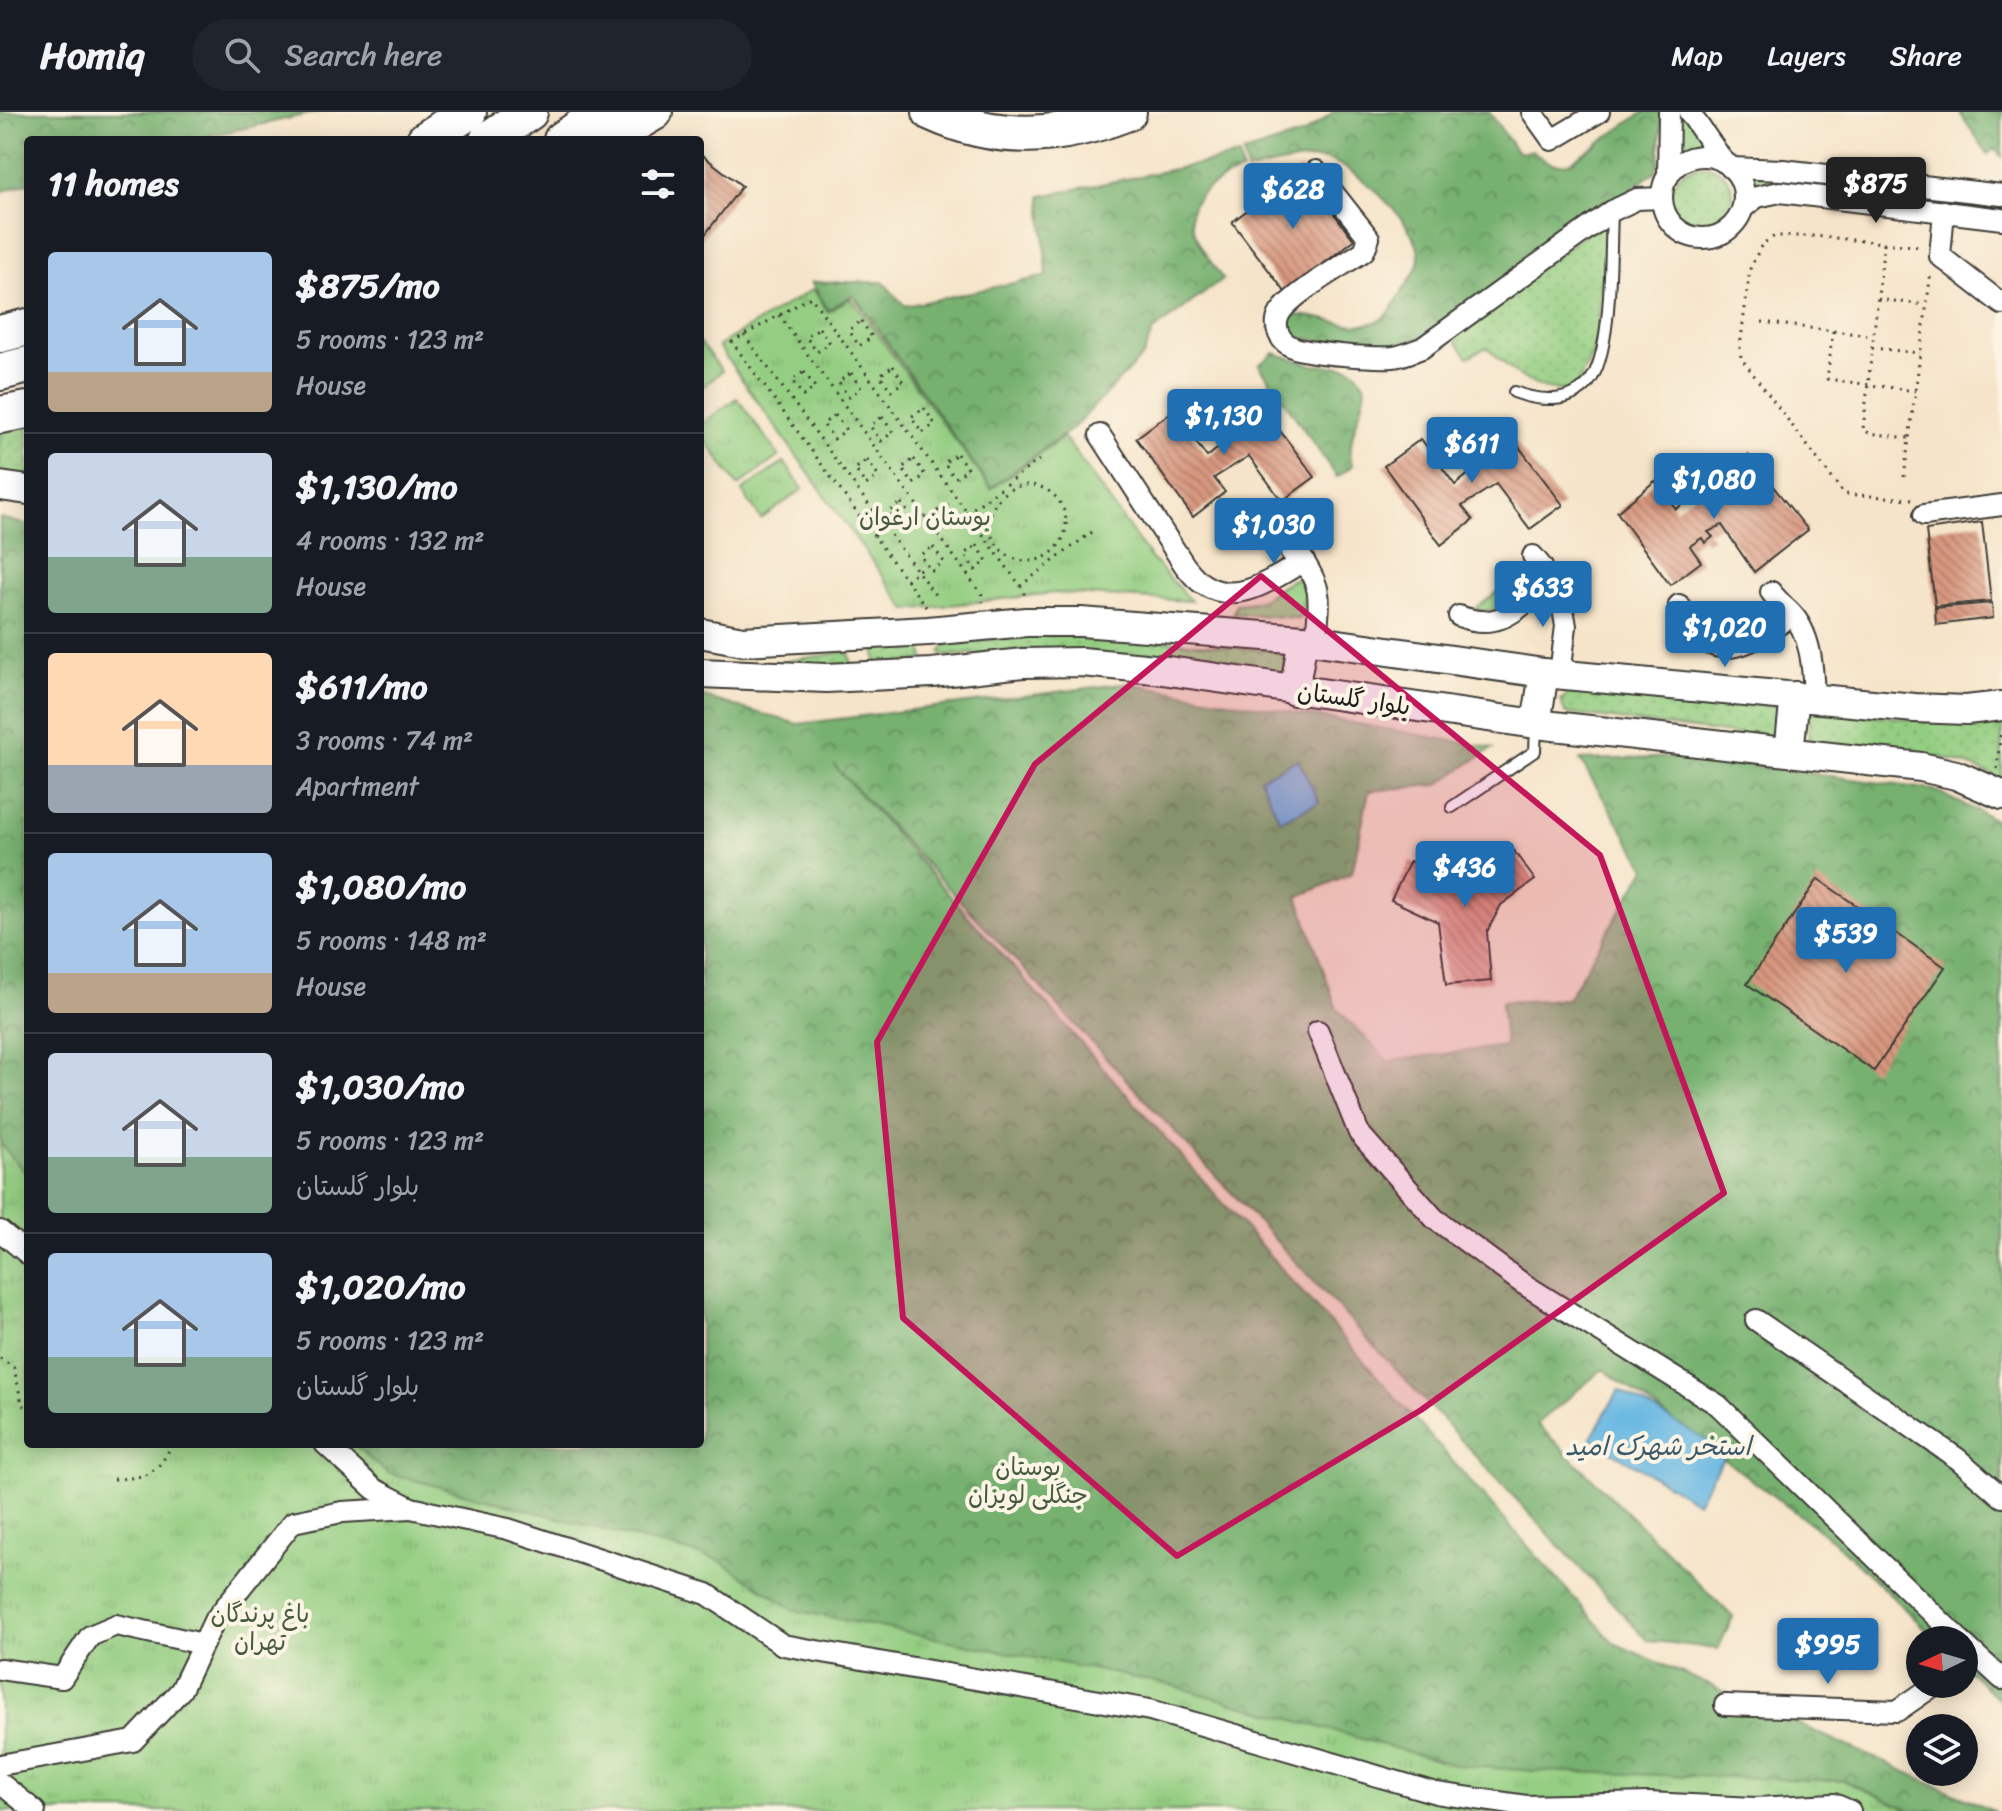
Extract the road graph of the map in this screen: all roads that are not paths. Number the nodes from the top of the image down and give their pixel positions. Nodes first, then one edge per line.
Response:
1 (468, 112) edge
2 (529, 112) edge
3 (603, 112) edge
4 (654, 112) edge
5 (931, 112) edge
6 (1128, 112) edge
7 (1532, 112) edge
8 (1599, 112) edge
9 (1669, 112) edge
10 (1689, 112) edge
11 (431, 136) edge
12 (494, 136) edge
13 (568, 136) edge
14 (613, 136) edge
15 (1727, 165) junction
16 (1316, 171) dead end
17 (1668, 177) junction
18 (2002, 195) edge
19 (1662, 198) junction
20 (1743, 208) junction
21 (1612, 211) junction
22 (1944, 211) junction
23 (2002, 219) edge
24 (2002, 304) edge
25 (24, 328) edge
26 (0, 337) edge
27 (24, 359) edge
28 (24, 364) edge
29 (0, 372) edge
30 (1514, 392) dead end
31 (24, 411) edge
32 (0, 415) edge
33 (1100, 435) dead end
34 (0, 486) edge
35 (24, 489) edge
36 (2002, 505) edge
37 (1918, 507) road end
38 (1285, 532) dead end
39 (1301, 558) junction
40 (1528, 560) dead end
41 (1546, 581) junction
42 (1776, 590) dead end
43 (1679, 605) dead end
44 (1790, 613) junction
45 (1459, 616) dead end
46 (928, 631) junction
47 (704, 634) edge
48 (1310, 640) junction
49 (704, 673) edge
50 (932, 673) junction
51 (1552, 674) junction
52 (1294, 691) junction
53 (1804, 698) junction
54 (2002, 706) edge
55 (1536, 724) junction
56 (1789, 752) junction
57 (1999, 786) edge
58 (1452, 807) dead end
59 (1318, 1031) dead end
60 (0, 1231) edge
61 (24, 1251) edge
62 (1756, 1320) dead end
63 (329, 1448) edge
64 (2002, 1497) edge
65 (411, 1508) junction
66 (1941, 1626) edge
67 (203, 1644) junction
68 (1978, 1660) edge
69 (0, 1669) edge
70 (2002, 1679) edge
71 (1916, 1698) edge
72 (1725, 1705) dead end
73 (0, 1765) edge
74 (0, 1783) edge
75 (35, 1811) edge
76 (1850, 1811) edge

1 - 11 highway
2 - 12 highway
3 - 13 highway
4 - 14 highway
5 - 6 highway
7 - 8 street
9 - 17 street
10 - 15 street
15 - 17 street
15 - 18 street
15 - 20 street
16 - 21 street
17 - 19 street
19 - 20 street
19 - 21 street
20 - 22 street
21 - 30 lane
22 - 23 street
22 - 24 street
25 - 26 highway
26 - 27 main road
28 - 29 highway
31 - 32 highway
33 - 39 street
34 - 35 main road
36 - 37 street
38 - 39 street
39 - 48 street
40 - 41 street
41 - 45 street
41 - 51 street
42 - 44 street
43 - 44 street
44 - 53 street
46 - 47 main road
46 - 48 main road
46 - 50 main road
48 - 51 main road
48 - 52 main road
49 - 50 main road, بلوار گلستان
50 - 52 main road, بلوار گلستان
51 - 53 main road
51 - 55 main road
52 - 55 main road, بلوار گلستان
53 - 54 main road
53 - 56 main road
55 - 56 main road, بلوار گلستان
55 - 58 lane
56 - 57 main road, بلوار گلستان
59 - 66 street
60 - 61 street
62 - 64 street
63 - 65 street
65 - 67 street
65 - 76 street
67 - 69 street
67 - 73 street
68 - 70 street
71 - 72 street
74 - 75 street

